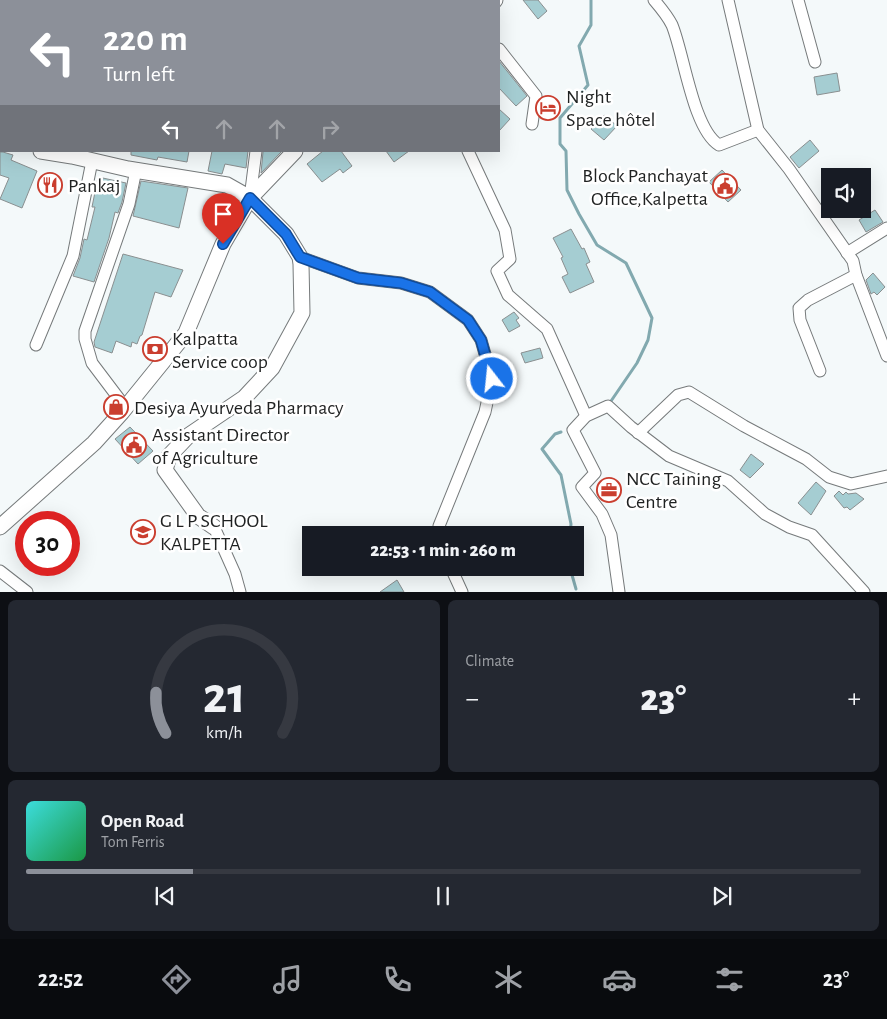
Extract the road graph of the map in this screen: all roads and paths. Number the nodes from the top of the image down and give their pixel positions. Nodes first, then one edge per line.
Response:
1 (654, 0) edge
2 (728, 0) edge
3 (798, 0) edge
4 (500, 50) edge
5 (815, 62) dead end
6 (532, 124) dead end
7 (758, 130) junction
8 (46, 152) edge
9 (256, 152) edge
10 (294, 152) edge
11 (468, 152) edge
12 (92, 161) junction
13 (136, 170) junction
14 (250, 198) junction
15 (887, 228) edge
16 (848, 253) junction
17 (300, 257) junction
18 (856, 275) junction
19 (36, 345) dead end
20 (887, 356) edge
21 (820, 370) dead end
22 (126, 408) junction
23 (586, 416) junction
24 (638, 433) junction
25 (887, 476) edge
26 (439, 526) edge
27 (0, 527) edge
28 (214, 527) joint
29 (0, 571) edge
30 (455, 576) edge
31 (27, 592) edge
32 (240, 592) edge
33 (462, 592) edge
34 (619, 592) edge
35 (864, 592) edge

1 - 7 street
2 - 7 street
3 - 5 street
4 - 6 street
7 - 16 street
8 - 12 main road
9 - 14 street
10 - 14 main road
11 - 23 street
12 - 13 main road
12 - 19 street
13 - 14 main road
13 - 22 street
14 - 17 main road
14 - 22 main road
15 - 16 street
16 - 18 street
17 - 26 street
17 - 28 main road
18 - 20 street
18 - 21 street
22 - 27 main road
23 - 24 street
23 - 34 street
24 - 25 street
24 - 35 street
28 - 32 street
29 - 31 street
30 - 33 street

